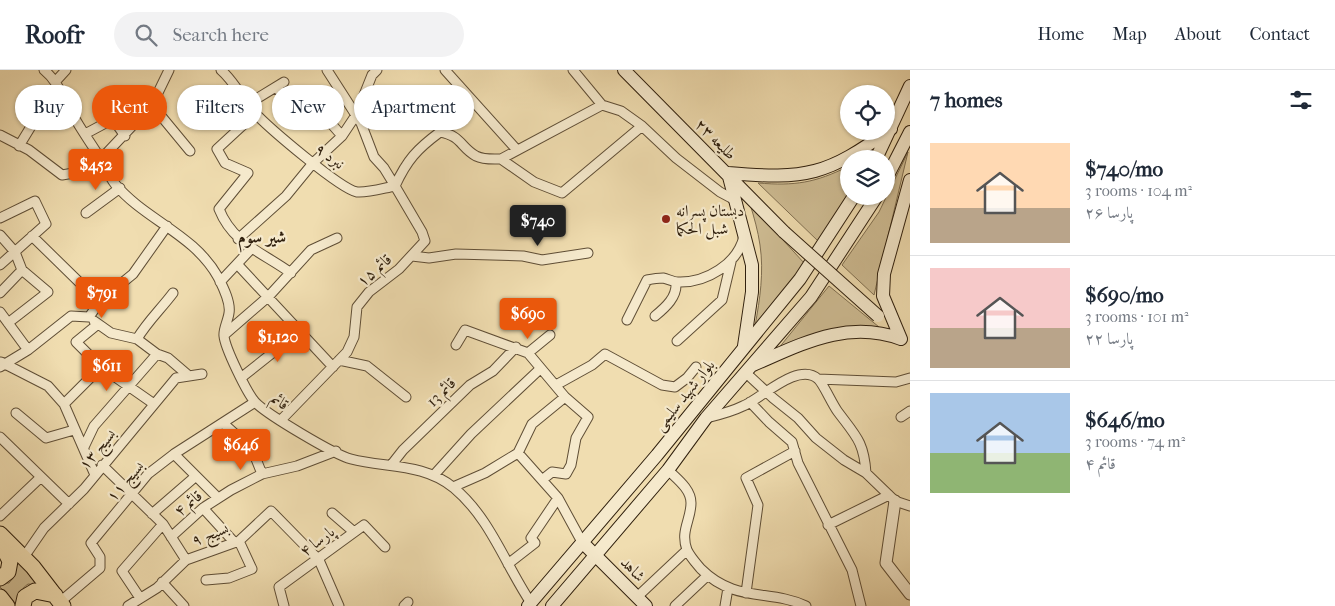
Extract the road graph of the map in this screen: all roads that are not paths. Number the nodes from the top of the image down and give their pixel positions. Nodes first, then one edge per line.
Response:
1 (44, 70) edge
2 (66, 70) edge
3 (169, 70) edge
4 (221, 70) edge
5 (328, 70) edge
6 (377, 70) edge
7 (445, 70) edge
8 (573, 70) edge
9 (624, 70) edge
10 (232, 73) edge
11 (55, 82) junction
12 (284, 82) dead end
13 (57, 85) edge
14 (162, 85) edge
15 (238, 85) edge
16 (280, 85) edge
17 (368, 85) edge
18 (910, 86) edge
19 (602, 105) junction
20 (354, 112) edge
21 (262, 118) edge
22 (354, 118) edge
23 (895, 119) edge
24 (167, 123) edge
25 (642, 126) junction
26 (82, 129) edge
27 (29, 130) edge
28 (130, 130) edge
29 (238, 130) edge
30 (337, 130) edge
31 (364, 130) edge
32 (910, 132) edge
33 (85, 134) junction
34 (0, 135) edge
35 (125, 136) junction
36 (342, 136) junction
37 (875, 140) edge
38 (19, 146) junction
39 (517, 150) junction
40 (190, 151) dead end
41 (101, 159) junction
42 (501, 159) junction
43 (895, 161) edge
44 (313, 163) junction
45 (728, 173) junction
46 (910, 180) edge
47 (395, 186) junction
48 (120, 188) junction
49 (735, 200) junction
50 (848, 205) edge
51 (871, 205) edge
52 (86, 213) dead end
53 (0, 218) edge
54 (167, 226) junction
55 (744, 232) junction
56 (0, 235) edge
57 (32, 236) junction
58 (337, 238) dead end
59 (238, 239) junction
60 (252, 249) junction
61 (15, 252) junction
62 (588, 253) dead end
63 (412, 256) junction
64 (731, 262) junction
65 (237, 264) junction
66 (0, 265) edge
67 (22, 270) junction
68 (291, 274) junction
69 (79, 282) dead end
70 (220, 282) junction
71 (676, 283) junction
72 (0, 293) edge
73 (173, 293) dead end
74 (269, 296) junction
75 (0, 312) edge
76 (655, 316) dead end
77 (89, 317) junction
78 (627, 320) dead end
79 (8, 323) junction
80 (98, 324) junction
81 (300, 331) junction
82 (224, 335) junction
83 (550, 335) dead end
84 (137, 338) junction
85 (677, 341) dead end
86 (905, 342) edge
87 (456, 345) dead end
88 (516, 347) junction
89 (744, 348) junction
90 (28, 350) junction
91 (528, 353) junction
92 (157, 354) junction
93 (1, 364) edge
94 (336, 364) junction
95 (101, 367) junction
96 (696, 367) dead end
97 (540, 369) junction
98 (748, 369) junction
99 (202, 374) dead end
100 (189, 376) junction
101 (242, 377) junction
102 (910, 378) edge
103 (818, 379) junction
104 (556, 385) junction
105 (128, 386) junction
106 (766, 392) junction
107 (406, 397) dead end
108 (565, 397) junction
109 (254, 402) junction
110 (750, 402) junction
111 (64, 404) junction
112 (154, 404) junction
113 (910, 411) edge
114 (16, 413) dead end
115 (901, 417) dead end
116 (706, 418) junction
117 (281, 420) junction
118 (223, 423) junction
119 (74, 430) junction
120 (0, 437) edge
121 (84, 447) junction
122 (795, 451) junction
123 (336, 452) junction
124 (518, 453) junction
125 (174, 454) junction
126 (392, 464) junction
127 (102, 465) junction
128 (668, 470) junction
129 (866, 473) junction
130 (262, 474) junction
131 (95, 475) junction
132 (434, 475) junction
133 (196, 476) junction
134 (42, 477) junction
135 (542, 480) junction
136 (453, 487) junction
137 (133, 495) junction
138 (218, 498) junction
139 (558, 498) junction
140 (892, 498) junction
141 (68, 504) junction
142 (910, 506) edge
143 (203, 508) junction
144 (332, 513) dead end
145 (152, 514) junction
146 (0, 516) edge
147 (163, 524) junction
148 (828, 525) junction
149 (354, 532) junction
150 (0, 534) edge
151 (171, 536) junction
152 (236, 541) junction
153 (0, 542) edge
154 (582, 542) junction
155 (385, 547) dead end
156 (687, 550) junction
157 (597, 555) junction
158 (24, 558) junction
159 (186, 560) junction
160 (319, 560) junction
161 (508, 564) junction
162 (708, 575) junction
163 (0, 578) edge
164 (206, 580) dead end
165 (162, 582) junction
166 (728, 588) junction
167 (746, 593) junction
168 (910, 594) edge
169 (0, 597) edge
170 (140, 598) junction
171 (59, 601) edge
172 (641, 601) edge
173 (768, 602) edge
174 (529, 604) edge
175 (7, 606) edge
176 (23, 606) edge
177 (128, 606) edge
178 (184, 606) edge
179 (284, 606) edge
180 (339, 606) edge
181 (552, 606) edge
182 (675, 606) edge
183 (725, 606) edge
184 (806, 606) edge
185 (861, 606) edge

1 - 11 street, قائم
2 - 11 street
3 - 14 street
4 - 10 street, نبرد ۹
5 - 20 street
6 - 17 street
7 - 39 street
8 - 19 street
9 - 45 main road, طلیعه ۲۳
10 - 15 street, نبرد ۹
11 - 13 street, قائم
12 - 16 street
18 - 23 main road
19 - 25 street
19 - 39 street
21 - 44 street, نبرد ۹
22 - 36 street
24 - 40 street
25 - 42 street
25 - 49 street
26 - 33 street, قائم
27 - 38 street
28 - 35 street
29 - 59 street
30 - 36 street
31 - 47 street
32 - 43 main road
33 - 35 street
33 - 41 street, قائم
34 - 38 street
35 - 41 street
36 - 44 street
37 - 45 main road
38 - 41 street
39 - 42 street
41 - 48 street, قائم
42 - 47 street
44 - 47 street, نبرد ۹
44 - 59 street
45 - 49 main road
45 - 86 main road, طلیعه ۲۳, bridge
46 - 86 main road
47 - 63 street, قائم ۱۵
48 - 52 street
48 - 54 street, قائم
49 - 55 main road
50 - 89 main road, بلوار شهید سلیمی
51 - 98 main road, بلوار شهید سلیمی
53 - 57 street
54 - 70 street, قائم
54 - 77 street
55 - 64 street
55 - 89 main road
56 - 61 street
57 - 61 street
57 - 69 street
58 - 68 street
59 - 60 street
60 - 65 street
60 - 68 street
61 - 66 street
61 - 67 street
62 - 63 street
63 - 94 street, قائم ۱۵
64 - 71 street
64 - 85 street
65 - 70 street
65 - 74 street
67 - 72 street
67 - 79 street
68 - 74 street
70 - 82 street, قائم
71 - 76 street
71 - 78 street
73 - 84 street
74 - 81 street
74 - 82 street
75 - 79 street
77 - 80 street
77 - 90 street
79 - 90 street
80 - 84 street
80 - 95 street
81 - 94 street
81 - 101 street
82 - 101 street, قائم
83 - 91 street
84 - 92 street
86 - 98 main road
87 - 88 street
88 - 91 street
88 - 126 street, قائم 13
89 - 154 main road, بلوار شهید سلیمی
90 - 93 street
91 - 97 street
92 - 100 street
92 - 105 street
93 - 111 street
94 - 107 street
94 - 117 street, قائم ۱۵
95 - 105 street
95 - 111 street
96 - 104 street
97 - 104 street
97 - 132 street
98 - 106 street
98 - 116 main road, بلوار شهید سلیمی
99 - 100 street, بسیج ۱۳
100 - 112 street, بسیج ۱۳
101 - 109 street, قائم
102 - 103 street
103 - 106 street
103 - 129 street
104 - 108 street
105 - 112 street
105 - 121 street
106 - 110 street
106 - 129 street
108 - 124 street
108 - 135 street
109 - 117 street, قائم
109 - 118 street, بسیج ۱۱
110 - 116 street
110 - 122 street
111 - 119 street
112 - 127 street, بسیج ۱۳
113 - 115 street
114 - 119 street
116 - 128 main road, بلوار شهید سلیمی
117 - 123 street, قائم
118 - 125 street, بسیج ۱۱
118 - 130 street
119 - 121 street
120 - 134 street
121 - 131 street
122 - 148 street
122 - 167 street
123 - 126 street, قائم
123 - 130 street, قائم ۴
124 - 135 street
124 - 136 street
125 - 133 street
125 - 137 street, بسیج ۱۱
126 - 132 street, قائم
127 - 131 street, بسیج ۱۳
127 - 137 street
128 - 156 street
128 - 157 main road, بلوار شهید سلیمی
129 - 140 street
130 - 138 street, قائم ۴
131 - 141 street, بسیج ۱۳
132 - 136 street, قائم
133 - 138 street
133 - 145 street
134 - 141 street
134 - 146 street
135 - 139 street
136 - 161 street, قائم
137 - 145 street
137 - 171 street, بسیج ۱۱
138 - 143 street, قائم ۴
139 - 154 street
139 - 161 street
140 - 142 street
140 - 148 street
140 - 168 street
141 - 158 street, بسیج ۱۳
143 - 151 street, قائم ۴
143 - 152 street
144 - 149 street
145 - 147 street
147 - 151 street
147 - 170 street
148 - 185 street
149 - 155 street, پارسا ۴
149 - 160 street, پارسا ۴
150 - 158 main road
151 - 159 street
152 - 159 street, بسیج ۹
152 - 160 street, بسیج ۹
152 - 164 street
153 - 163 main road
154 - 157 main road, شاهد
154 - 174 main road, بلوار شهید سلیمی
156 - 162 street
156 - 172 street
157 - 172 main road, شاهد
157 - 181 main road, بلوار شهید سلیمی
158 - 171 main road
159 - 165 street, بسیج ۹
160 - 179 street, پارسا ۴
160 - 180 street
161 - 174 street, قائم
162 - 166 street
162 - 182 street
165 - 170 street, بسیج ۹
165 - 178 street
166 - 167 street
166 - 183 street
167 - 173 street
169 - 175 main road
170 - 177 street, بسیج ۹
171 - 176 main road
173 - 184 street

